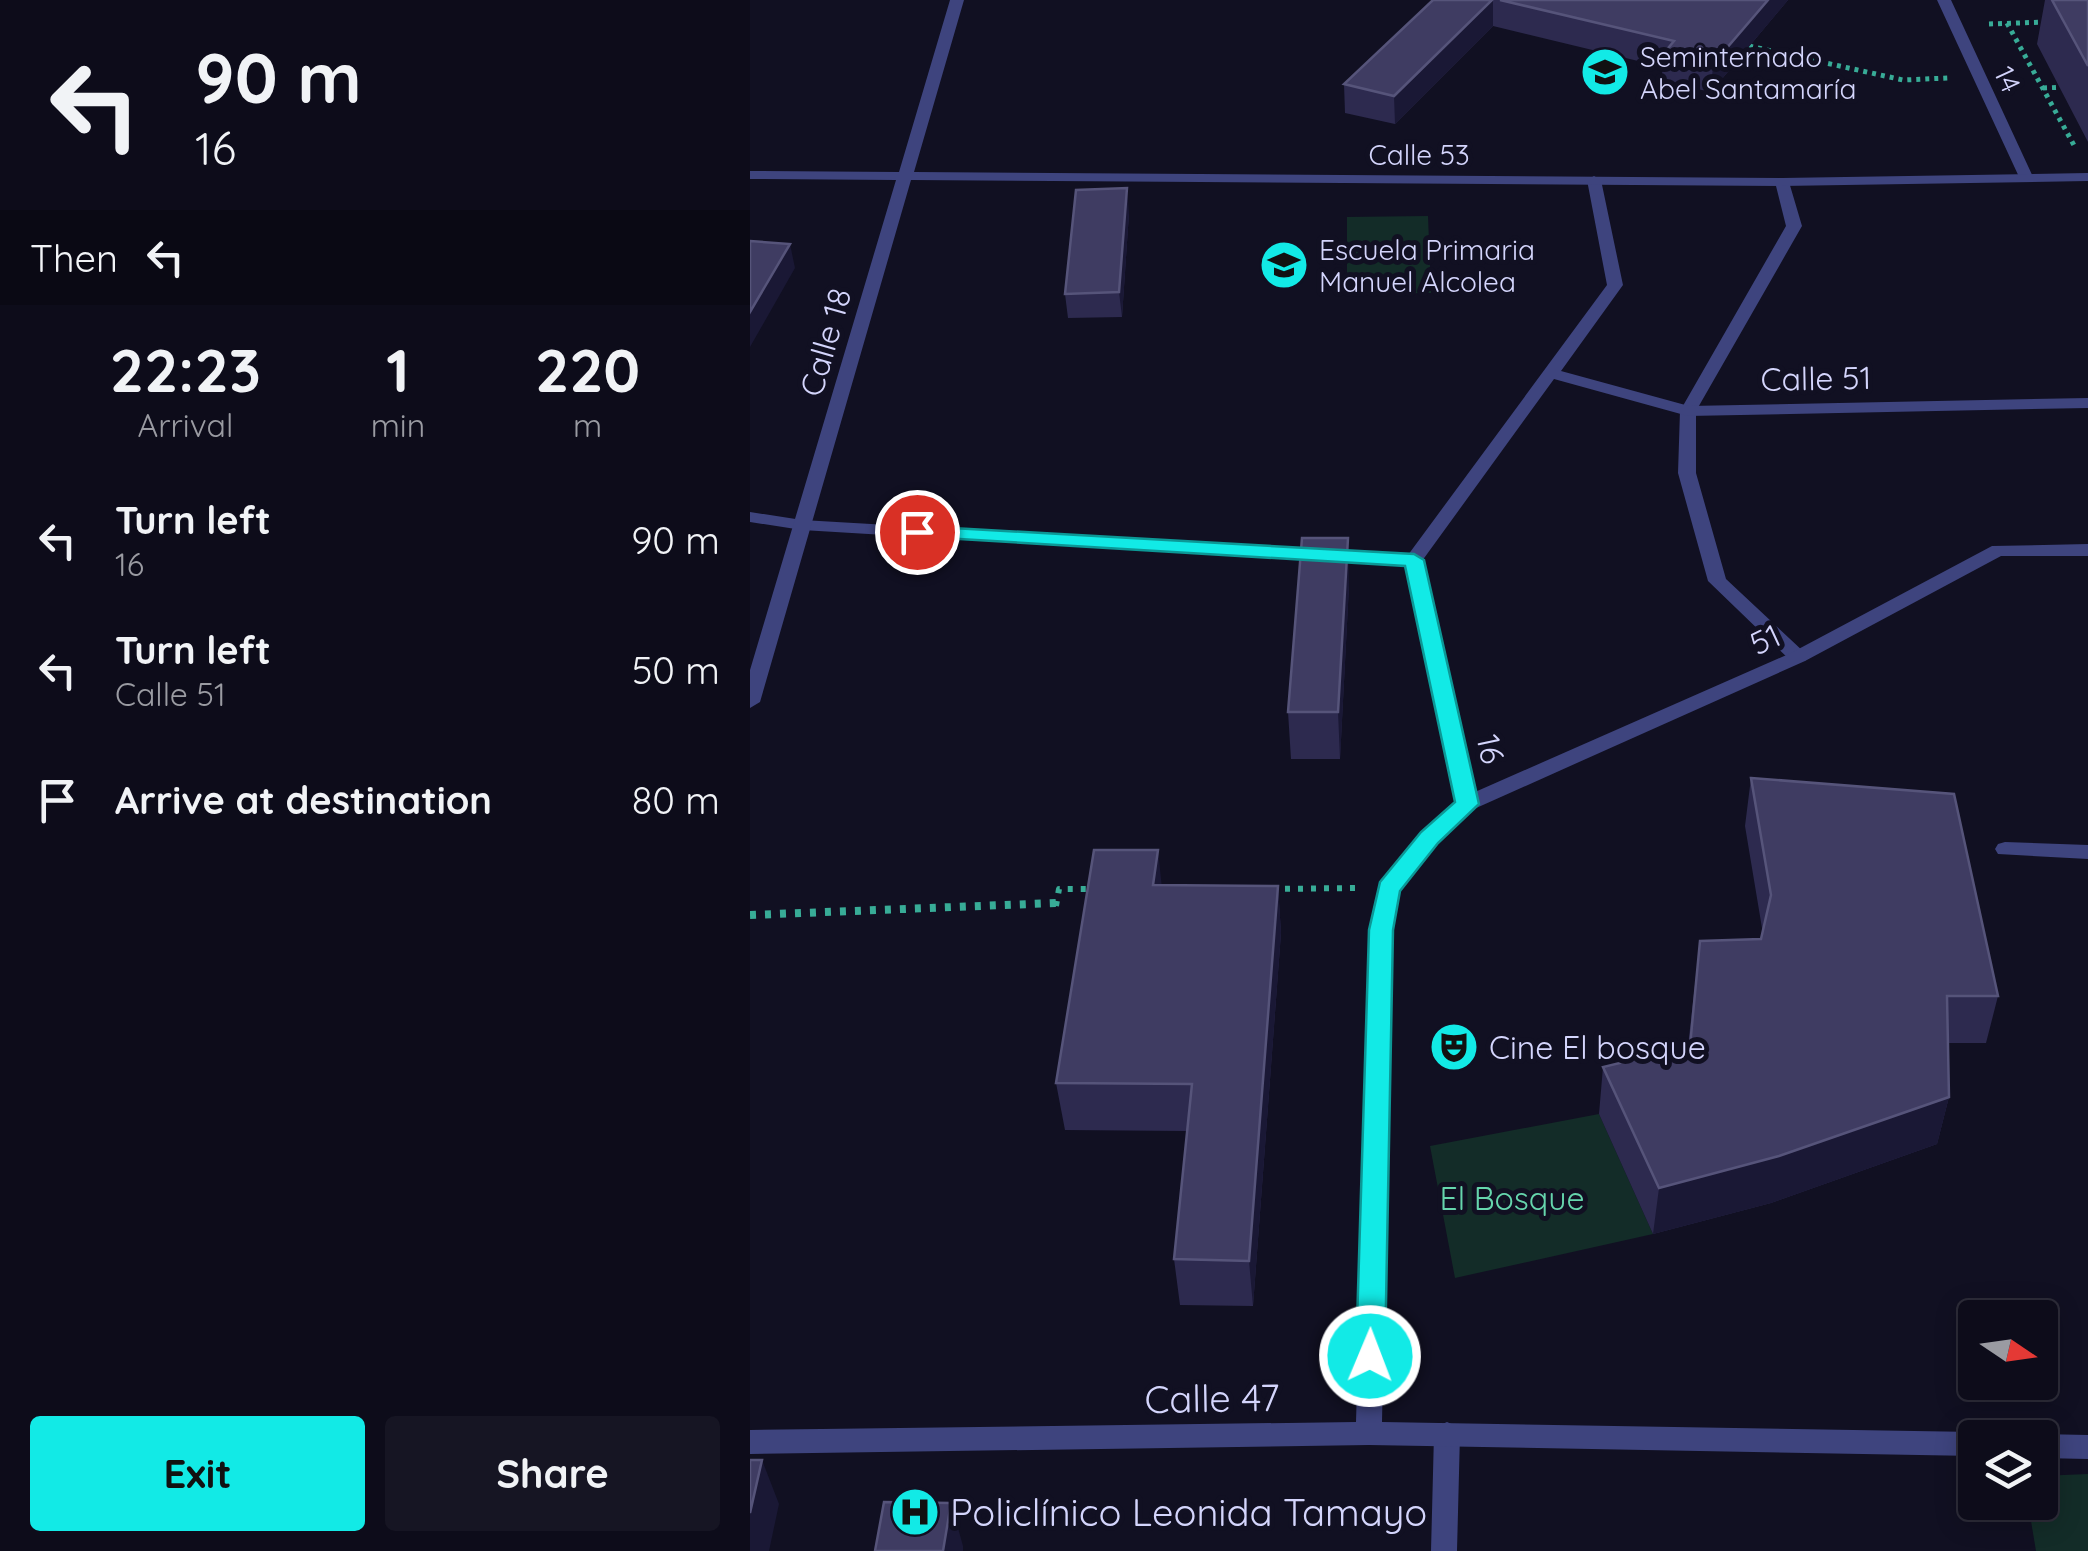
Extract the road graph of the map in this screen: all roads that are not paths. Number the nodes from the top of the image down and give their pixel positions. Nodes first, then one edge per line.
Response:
1 (957, 0) edge
2 (1944, 0) edge
3 (750, 175) edge
4 (905, 178) junction
5 (2088, 178) edge
6 (1594, 180) junction
7 (2027, 180) junction
8 (1782, 182) junction
9 (1550, 373) junction
10 (2088, 403) edge
11 (1688, 410) junction
12 (750, 517) edge
13 (802, 526) junction
14 (2088, 550) edge
15 (1414, 560) junction
16 (1798, 658) junction
17 (750, 702) edge
18 (1467, 804) junction
19 (2005, 850) dead end
20 (2088, 852) edge
21 (1369, 1433) junction
22 (1447, 1434) junction
23 (750, 1442) edge
24 (1958, 1444) edge
25 (2058, 1446) edge
26 (2088, 1447) edge
27 (1444, 1551) edge

1 - 4 street, Calle 18
2 - 7 street, 14
3 - 4 street, Calle 53
4 - 6 street, Calle 53
4 - 13 street, Calle 18
5 - 7 street, Calle 53
6 - 8 street, Calle 53
6 - 9 street
7 - 8 street, Calle 53
8 - 11 street
9 - 11 street, Calle 51
9 - 15 street
10 - 11 street, Calle 51
11 - 16 street
12 - 13 street
13 - 15 street
13 - 17 street, Calle 18
14 - 16 street, 51
15 - 18 street, 16
16 - 18 street, 51
18 - 21 street, 16
19 - 20 street
21 - 22 street, Calle 47
21 - 23 street, Calle 47
22 - 24 street, Calle 47
22 - 27 street
25 - 26 street

